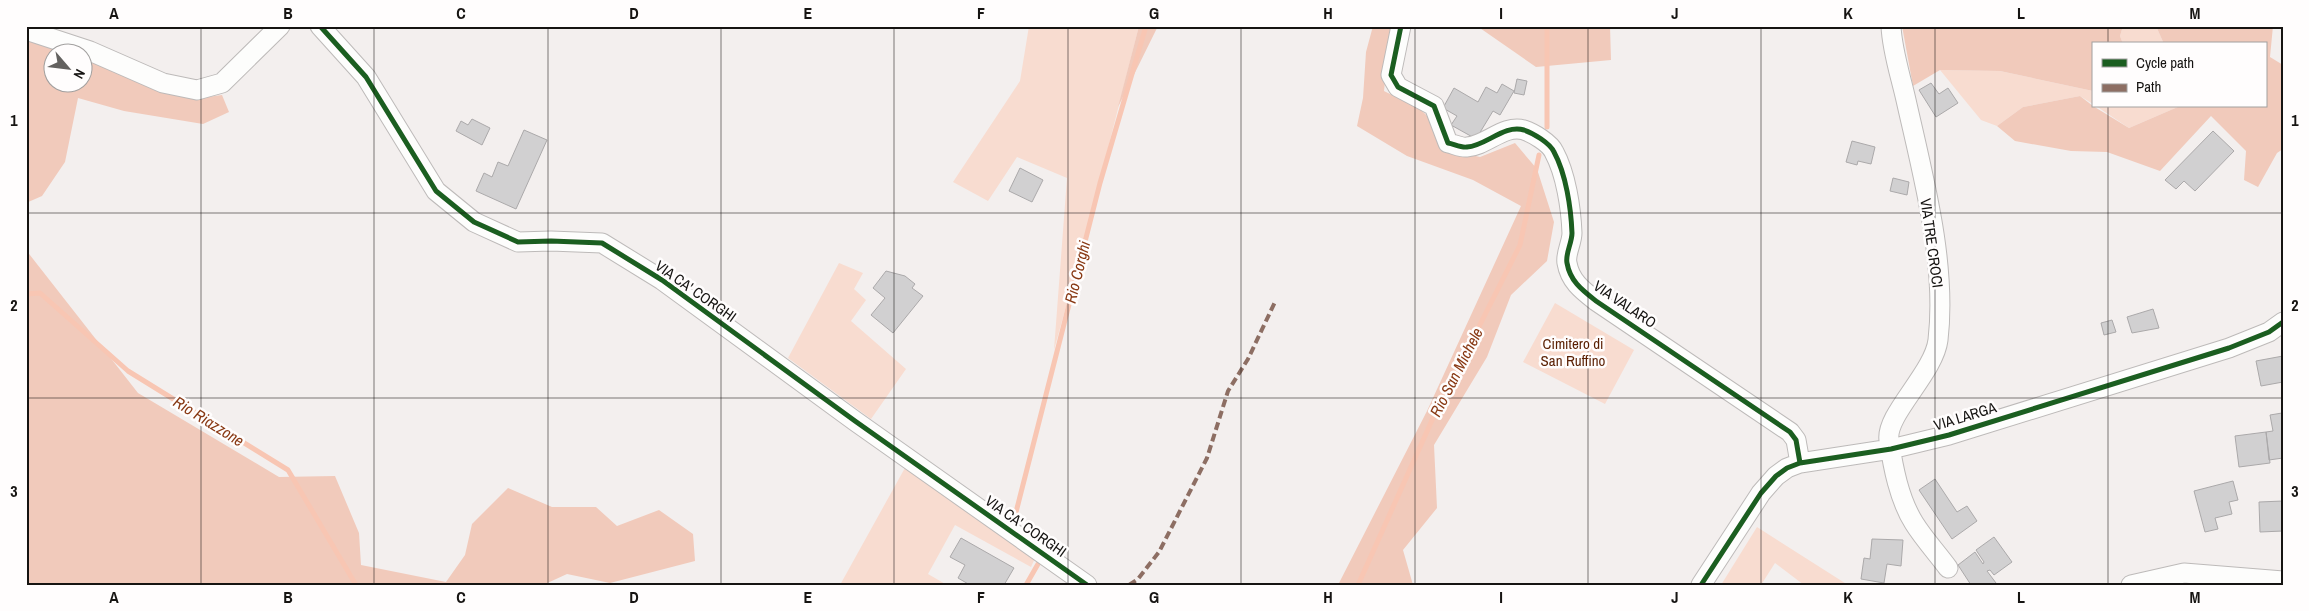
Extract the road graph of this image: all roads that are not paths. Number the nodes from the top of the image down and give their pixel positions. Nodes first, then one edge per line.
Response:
1 (280, 26) edge
2 (320, 26) edge
3 (1402, 26) edge
4 (1891, 26) edge
5 (26, 30) edge
6 (2283, 322) edge
7 (1891, 449) junction
8 (1800, 463) junction
9 (1948, 568) dead end
10 (2283, 581) edge
11 (1087, 585) edge
12 (1701, 585) edge
13 (2131, 585) edge

1 - 5 street
2 - 11 street, VIA CA' CORGHI
3 - 8 street, VIA VALARO
4 - 7 street, VIA TRE CROCI
6 - 7 street, VIA LARGA
7 - 8 street, VIA LARGA
7 - 9 street, VIA TRE CROCI
8 - 12 street, VIA LARGA
10 - 13 street

